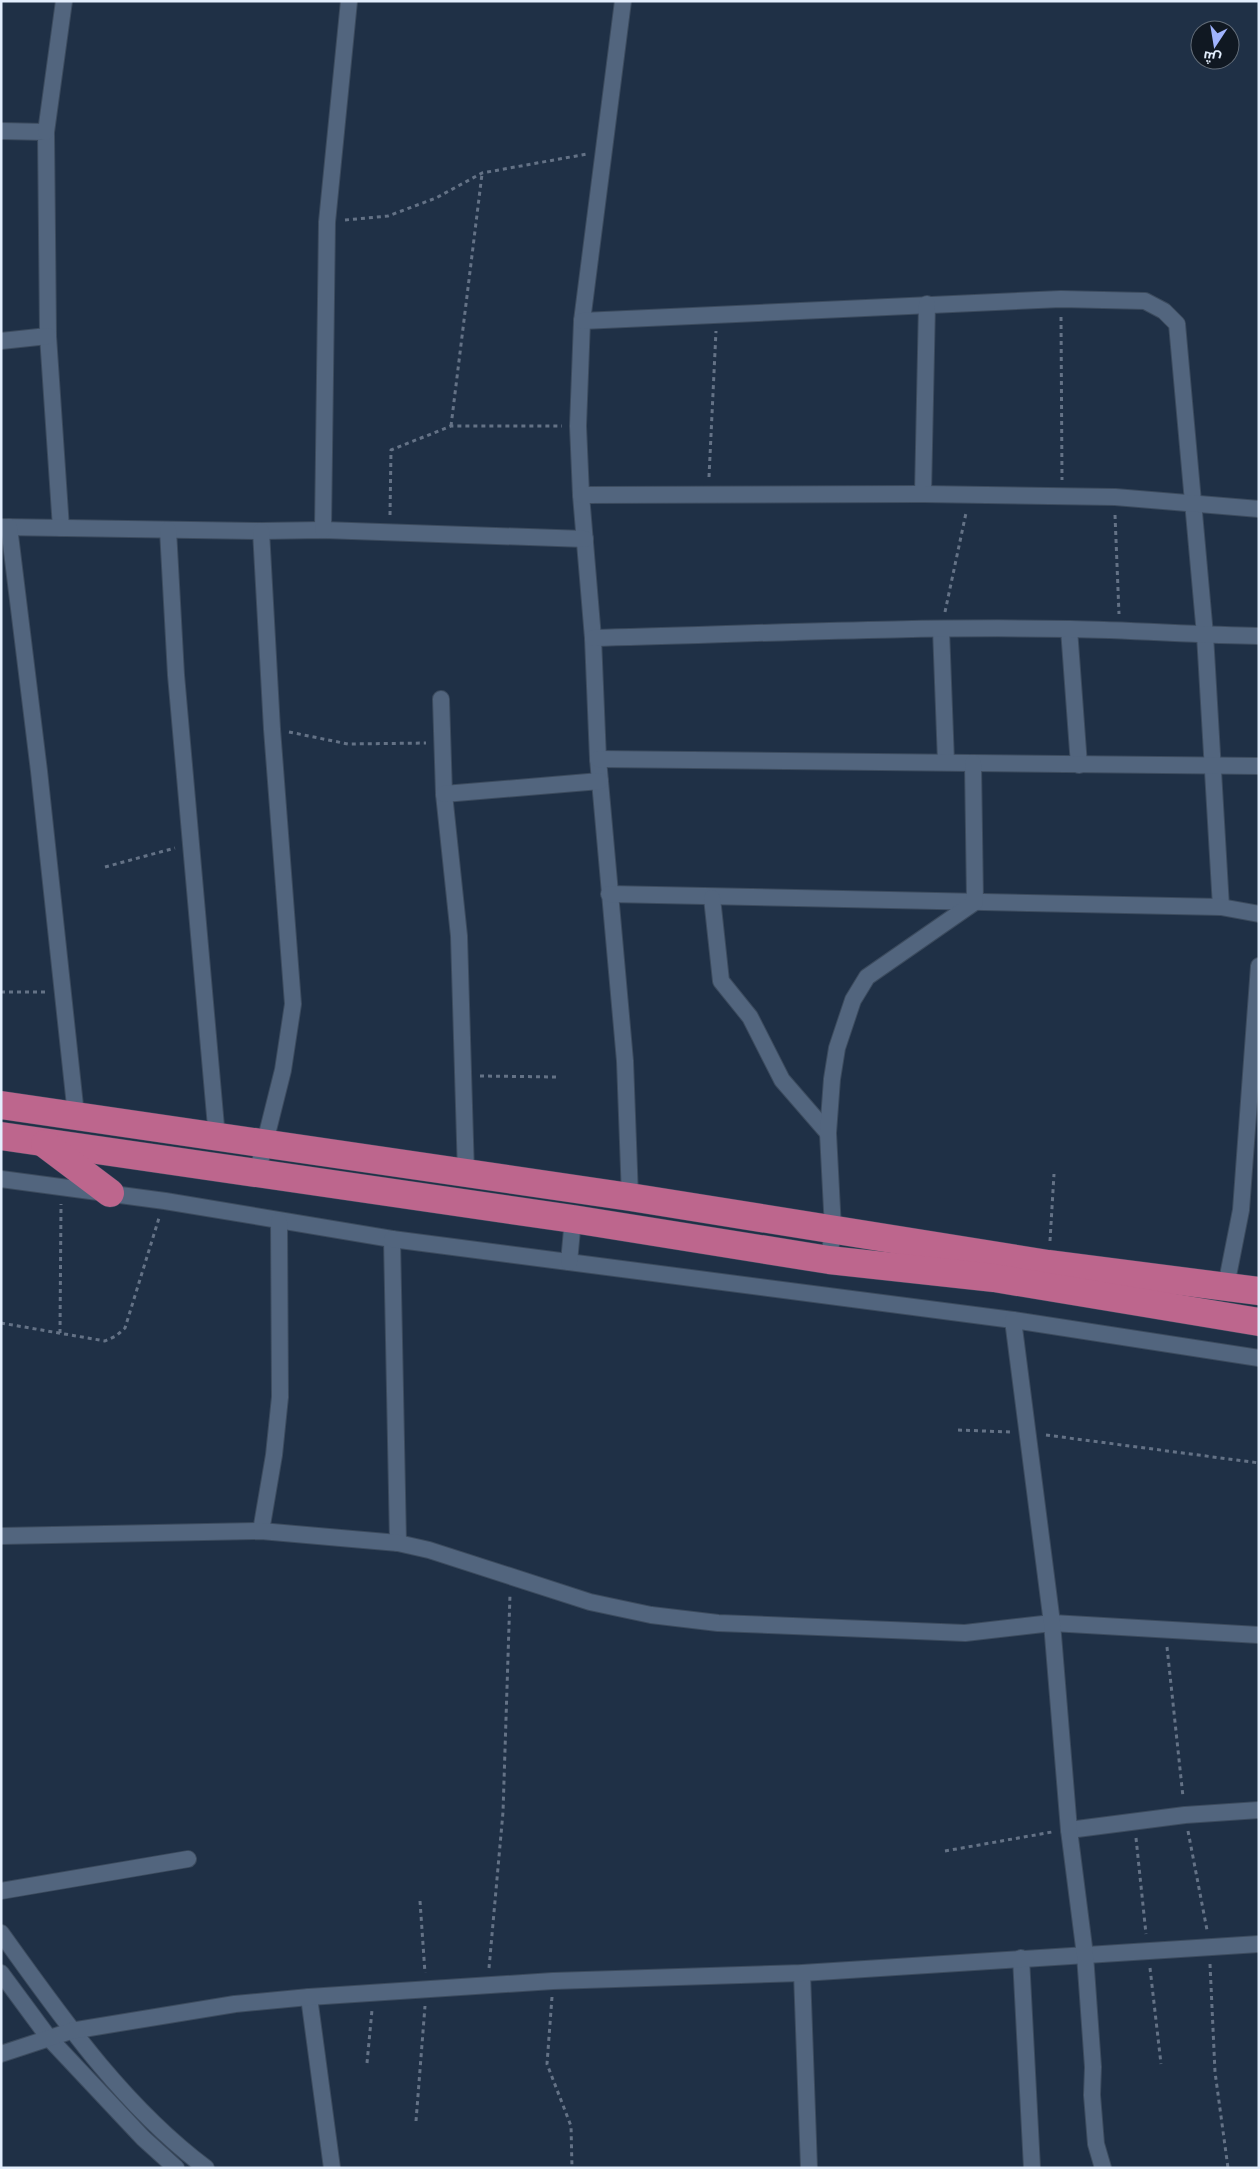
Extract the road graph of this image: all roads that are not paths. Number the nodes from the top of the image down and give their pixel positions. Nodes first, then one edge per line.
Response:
1 (64, 1) edge
2 (349, 1) edge
3 (623, 1) edge
4 (1, 131) edge
5 (46, 132) junction
6 (927, 304) junction
7 (582, 321) junction
8 (48, 336) junction
9 (1, 341) edge
10 (580, 494) junction
11 (923, 494) junction
12 (1194, 505) junction
13 (1259, 509) edge
14 (5, 527) edge
15 (61, 528) junction
16 (168, 530) junction
17 (323, 530) junction
18 (261, 531) junction
19 (585, 539) junction
20 (941, 629) junction
21 (1069, 629) junction
22 (1205, 635) junction
23 (1259, 636) edge
24 (592, 638) junction
25 (440, 699) dead end
26 (598, 759) junction
27 (946, 762) junction
28 (973, 763) junction
29 (1079, 765) junction
30 (1214, 765) junction
31 (1259, 766) edge
32 (600, 781) junction
33 (444, 794) junction
34 (609, 894) junction
35 (712, 898) junction
36 (975, 902) junction
37 (1221, 906) junction
38 (1259, 914) edge
39 (1259, 966) edge
40 (1253, 1101) edge
41 (1, 1105) edge
42 (76, 1115) junction
43 (828, 1132) junction
44 (1, 1136) edge
45 (217, 1138) junction
46 (44, 1143) junction
47 (265, 1144) junction
48 (257, 1174) junction
49 (466, 1174) junction
50 (1, 1179) edge
51 (110, 1193) junction
52 (630, 1197) junction
53 (573, 1219) junction
54 (280, 1221) junction
55 (833, 1229) junction
56 (392, 1239) junction
57 (829, 1260) junction
58 (569, 1262) junction
59 (1226, 1286) junction
60 (1259, 1291) edge
61 (1013, 1320) junction
62 (1259, 1322) edge
63 (1259, 1358) edge
64 (261, 1531) junction
65 (1, 1536) edge
66 (398, 1543) junction
67 (1052, 1623) junction
68 (1259, 1635) edge
69 (1259, 1810) edge
70 (1069, 1830) junction
71 (188, 1859) dead end
72 (1, 1891) edge
73 (1, 1933) edge
74 (1259, 1944) edge
75 (1085, 1955) junction
76 (1021, 1958) junction
77 (1, 1973) edge
78 (802, 1973) junction
79 (309, 1997) junction
80 (71, 2031) junction
81 (49, 2038) junction
82 (1, 2054) edge
83 (176, 2168) edge
84 (206, 2168) edge
85 (332, 2168) edge
86 (809, 2168) edge
87 (1032, 2168) edge
88 (1103, 2168) edge

1 - 5 street
2 - 17 street
3 - 7 street
4 - 5 street
5 - 8 street
6 - 7 street
6 - 11 street
6 - 12 street
7 - 10 street
8 - 9 street
8 - 15 street
10 - 11 street
10 - 19 street
11 - 12 street
12 - 13 street
12 - 22 street
14 - 15 street
14 - 42 street
15 - 16 street
16 - 18 street
16 - 45 street
17 - 18 street
17 - 19 street
18 - 47 street
19 - 24 street
20 - 21 street
20 - 24 street
20 - 27 street
21 - 22 street
21 - 29 street
22 - 23 street
22 - 30 street
24 - 26 street
25 - 33 street
26 - 27 street
26 - 32 street
27 - 28 street
28 - 29 street
28 - 36 street
29 - 30 street
30 - 31 street
30 - 37 street
32 - 33 street
32 - 34 street
33 - 49 street
34 - 35 street
34 - 52 street
35 - 36 street
35 - 43 street
36 - 37 street
36 - 43 street
37 - 38 street
39 - 40 street
40 - 59 street
41 - 42 highway
42 - 45 highway
43 - 55 street
44 - 46 highway
45 - 47 highway
46 - 48 highway
46 - 51 highway
47 - 48 street
47 - 49 highway
48 - 53 highway
49 - 52 highway
50 - 51 street
51 - 54 street
52 - 55 highway
53 - 57 highway
53 - 58 street
54 - 56 street
54 - 64 street
55 - 57 street
55 - 59 highway
56 - 58 street
56 - 66 street
57 - 62 highway
58 - 61 street
59 - 60 highway
61 - 63 street
61 - 67 street
64 - 65 street
64 - 66 street
66 - 67 street
67 - 68 street
67 - 70 street
69 - 70 street
70 - 75 street
71 - 72 street
73 - 80 street
74 - 75 street
75 - 76 street
75 - 88 street
76 - 78 street
76 - 87 street
77 - 81 street
78 - 79 street
78 - 86 street
79 - 80 street
79 - 85 street
80 - 81 street
80 - 84 street
81 - 82 street
81 - 83 street

